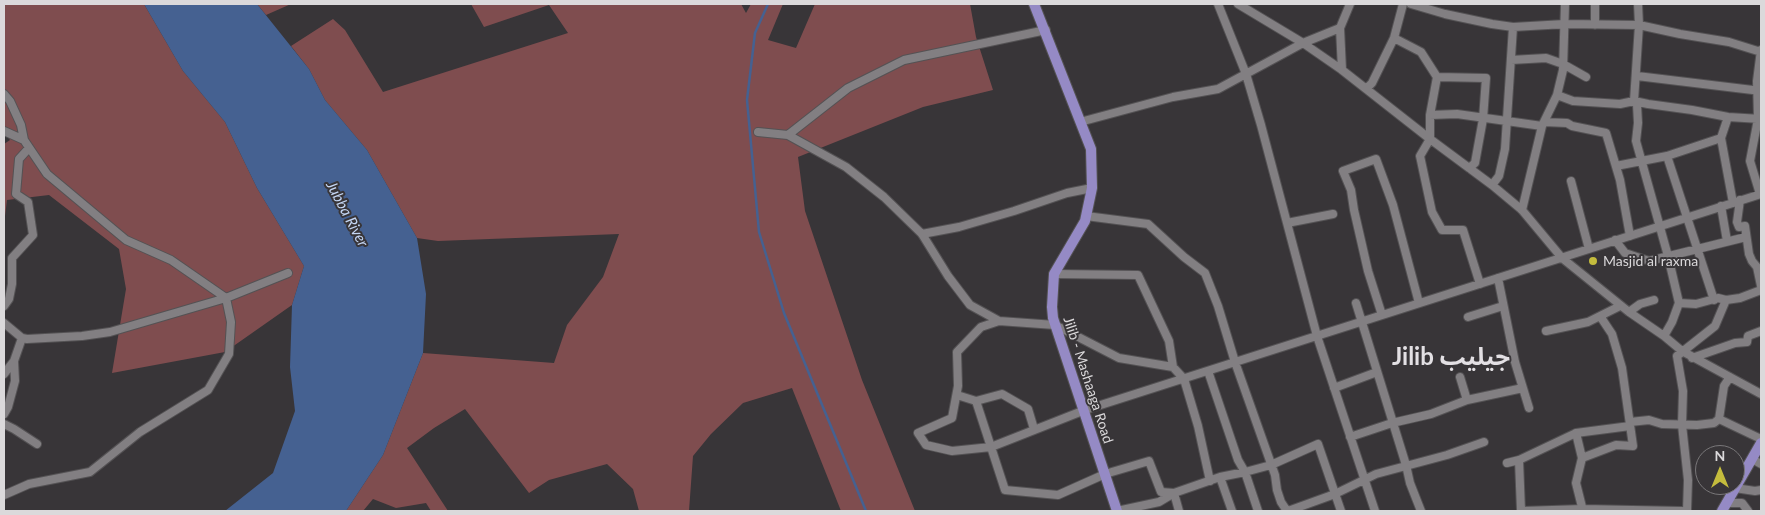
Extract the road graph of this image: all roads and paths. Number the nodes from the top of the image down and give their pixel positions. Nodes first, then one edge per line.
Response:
1 (1034, 4) edge
2 (1218, 4) edge
3 (1238, 4) edge
4 (1350, 4) edge
5 (1403, 4) edge
6 (1411, 4) edge
7 (1565, 4) edge
8 (1596, 4) edge
9 (1638, 4) edge
10 (1565, 24) junction
11 (1595, 25) junction
12 (1639, 25) junction
13 (1513, 27) junction
14 (1340, 28) junction
15 (1046, 30) junction
16 (1394, 38) junction
17 (1303, 43) junction
18 (1761, 51) edge
19 (1511, 60) junction
20 (1563, 64) junction
21 (1342, 70) junction
22 (1246, 74) junction
23 (1637, 76) junction
24 (1437, 77) junction
25 (1586, 77) dead end
26 (1366, 89) junction
27 (1759, 91) edge
28 (4, 94) edge
29 (1557, 95) junction
30 (1634, 101) junction
31 (1430, 115) junction
32 (1728, 117) junction
33 (1483, 119) junction
34 (1760, 119) edge
35 (1506, 120) junction
36 (1080, 122) junction
37 (1543, 124) junction
38 (758, 132) dead end
39 (5, 133) edge
40 (788, 135) junction
41 (1721, 138) junction
42 (1430, 139) junction
43 (24, 140) junction
44 (29, 148) junction
45 (1667, 156) junction
46 (1642, 161) junction
47 (1616, 166) junction
48 (1469, 168) junction
49 (1571, 181) dead end
50 (1492, 185) junction
51 (1092, 188) junction
52 (1761, 194) edge
53 (1736, 201) junction
54 (1721, 206) junction
55 (1522, 210) junction
56 (1334, 214) dead end
57 (1086, 216) junction
58 (1688, 217) junction
59 (1287, 223) junction
60 (1659, 226) junction
61 (922, 234) junction
62 (1630, 236) junction
63 (1746, 237) junction
64 (1614, 240) junction
65 (1727, 241) junction
66 (1590, 248) junction
67 (1697, 250) junction
68 (1668, 256) junction
69 (1562, 258) junction
70 (1761, 258) edge
71 (1752, 261) junction
72 (288, 273) dead end
73 (1054, 274) junction
74 (1498, 278) junction
75 (1480, 284) junction
76 (1761, 288) edge
77 (226, 298) junction
78 (1654, 300) dead end
79 (1714, 300) junction
80 (1726, 300) junction
81 (1356, 302) dead end
82 (1679, 303) junction
83 (1415, 304) junction
84 (4, 306) edge
85 (1503, 306) junction
86 (1620, 306) junction
87 (1629, 312) junction
88 (1382, 315) junction
89 (1411, 315) dead end
90 (1600, 316) junction
91 (1468, 317) dead end
92 (999, 321) junction
93 (1362, 322) junction
94 (4, 323) edge
95 (1055, 324) junction
96 (1546, 331) dead end
97 (1761, 331) edge
98 (1316, 336) junction
99 (1664, 336) junction
100 (22, 338) junction
101 (1682, 352) junction
102 (1692, 358) junction
103 (14, 361) junction
104 (1235, 362) junction
105 (1172, 367) junction
106 (1208, 371) junction
107 (1378, 372) junction
108 (4, 374) edge
109 (1460, 377) dead end
110 (1730, 377) junction
111 (1184, 378) junction
112 (1334, 388) junction
113 (1523, 388) junction
114 (1761, 394) edge
115 (957, 395) junction
116 (1467, 400) junction
117 (976, 401) junction
118 (1529, 408) dead end
119 (1085, 410) junction
120 (4, 414) edge
121 (1719, 419) junction
122 (1392, 423) junction
123 (4, 424) edge
124 (1630, 424) junction
125 (1682, 425) junction
126 (1034, 429) junction
127 (1576, 433) junction
128 (1350, 437) junction
129 (1761, 439) edge
130 (1484, 442) dead end
131 (1761, 443) edge
132 (37, 444) dead end
133 (991, 447) junction
134 (1582, 458) junction
135 (1519, 460) junction
136 (1756, 461) edge
137 (1507, 463) dead end
138 (1406, 464) junction
139 (1271, 465) junction
140 (1245, 472) junction
141 (1105, 474) junction
142 (1745, 475) edge
143 (1220, 477) junction
144 (1364, 479) junction
145 (1210, 481) junction
146 (1745, 490) edge
147 (1761, 490) edge
148 (1174, 493) junction
149 (1335, 494) junction
150 (4, 495) edge
151 (1731, 495) edge
152 (1314, 502) junction
153 (1724, 507) edge
154 (1583, 510) edge
155 (1117, 511) edge
156 (1179, 511) edge
157 (1232, 511) edge
158 (1258, 511) edge
159 (1288, 511) edge
160 (1317, 511) edge
161 (1341, 511) edge
162 (1375, 511) edge
163 (1420, 511) edge
164 (1521, 511) edge
165 (1682, 511) edge
166 (1687, 511) edge
167 (1748, 511) edge

1 - 15 main road, Jilib - Mashaaga Road
2 - 22 street
3 - 17 street
4 - 14 street
5 - 16 street
6 - 13 street
7 - 10 street
8 - 11 street
9 - 12 street
10 - 11 street
10 - 13 street
10 - 20 street
11 - 12 street
12 - 18 street
12 - 23 street
13 - 19 street
14 - 17 street
14 - 21 street
15 - 36 main road, Jilib - Mashaaga Road
15 - 40 street
16 - 24 street
16 - 26 street
17 - 21 street
17 - 22 street
18 - 27 street
19 - 20 street
19 - 35 street
20 - 25 street
20 - 29 street
21 - 26 street
22 - 36 street
22 - 59 street
23 - 27 street
23 - 30 street
24 - 31 street
24 - 33 street
26 - 42 street
27 - 34 street
28 - 43 street
29 - 30 street
29 - 37 street
30 - 32 street
30 - 46 street
31 - 33 street
31 - 42 street
32 - 34 street
32 - 41 street
33 - 35 street
33 - 48 street
34 - 52 street
35 - 37 street
35 - 50 street
36 - 51 main road, Jilib - Mashaaga Road
37 - 47 street
37 - 55 street
38 - 40 street
39 - 43 street
40 - 61 street
41 - 45 street
41 - 53 street
42 - 48 street
42 - 75 street
43 - 44 street
44 - 77 street
44 - 84 street
45 - 46 street
45 - 58 street
46 - 47 street
46 - 60 street
47 - 62 street
48 - 50 street
49 - 66 street
50 - 55 street
51 - 57 main road, Jilib - Mashaaga Road
51 - 61 street
52 - 53 street
53 - 54 street
53 - 63 street
54 - 58 street
54 - 65 street
55 - 69 street
56 - 59 street
57 - 73 main road, Jilib - Mashaaga Road
57 - 104 street
58 - 60 street
58 - 67 street
59 - 98 street
60 - 62 street
60 - 68 street
61 - 92 street
62 - 64 street
63 - 65 street
63 - 71 street
64 - 66 street
64 - 68 street
65 - 67 street
66 - 69 street
67 - 68 street
67 - 79 street
68 - 82 street
69 - 74 street
69 - 86 street
70 - 71 street
71 - 76 street
72 - 77 street
73 - 95 main road, Jilib - Mashaaga Road
73 - 105 street
74 - 75 street
74 - 85 street
75 - 83 street
76 - 80 street
77 - 100 street
77 - 150 street
78 - 87 street
79 - 80 street
79 - 82 street
80 - 101 street
81 - 93 street
82 - 99 street
83 - 88 street
83 - 88 street
83 - 89 street
85 - 91 street
85 - 113 street
86 - 87 street
86 - 90 street
87 - 99 street
88 - 93 street
90 - 96 street
90 - 124 street
92 - 95 street
92 - 115 street
93 - 98 street
93 - 107 street
94 - 100 street
95 - 105 street
95 - 119 main road, Jilib - Mashaaga Road
97 - 102 street
98 - 104 street
98 - 112 street
99 - 101 street
100 - 103 street
101 - 102 street
101 - 125 street
102 - 110 street
103 - 108 street
103 - 120 street
104 - 106 street
104 - 139 street
105 - 111 street
106 - 111 street
106 - 140 street
107 - 112 street
107 - 122 street
109 - 116 street
110 - 114 street
110 - 121 street
111 - 119 street
111 - 145 street
112 - 128 street
113 - 116 street
113 - 118 street
115 - 117 street
115 - 133 street
116 - 122 street
117 - 126 street
117 - 133 street
119 - 126 street
119 - 141 main road, Jilib - Mashaaga Road
121 - 125 street
121 - 129 street
122 - 128 street
122 - 138 street
123 - 132 street
124 - 125 street
124 - 127 street
124 - 134 street
125 - 166 street
126 - 133 street
127 - 134 street
127 - 135 street
128 - 144 street
130 - 138 street
131 - 136 main road
133 - 141 street
134 - 154 street
135 - 137 street
135 - 164 street
136 - 142 main road
138 - 144 street
138 - 163 street
139 - 140 street
139 - 149 street
139 - 159 street
140 - 143 street
140 - 158 street
141 - 148 street
141 - 155 main road, Jilib - Mashaaga Road
143 - 145 street
143 - 157 street
144 - 149 street
144 - 162 street
145 - 148 street
146 - 147 street
148 - 155 street
148 - 156 street
149 - 152 street
149 - 161 street
151 - 153 main road
152 - 159 street
152 - 160 street
153 - 167 street
154 - 164 street
154 - 165 street

